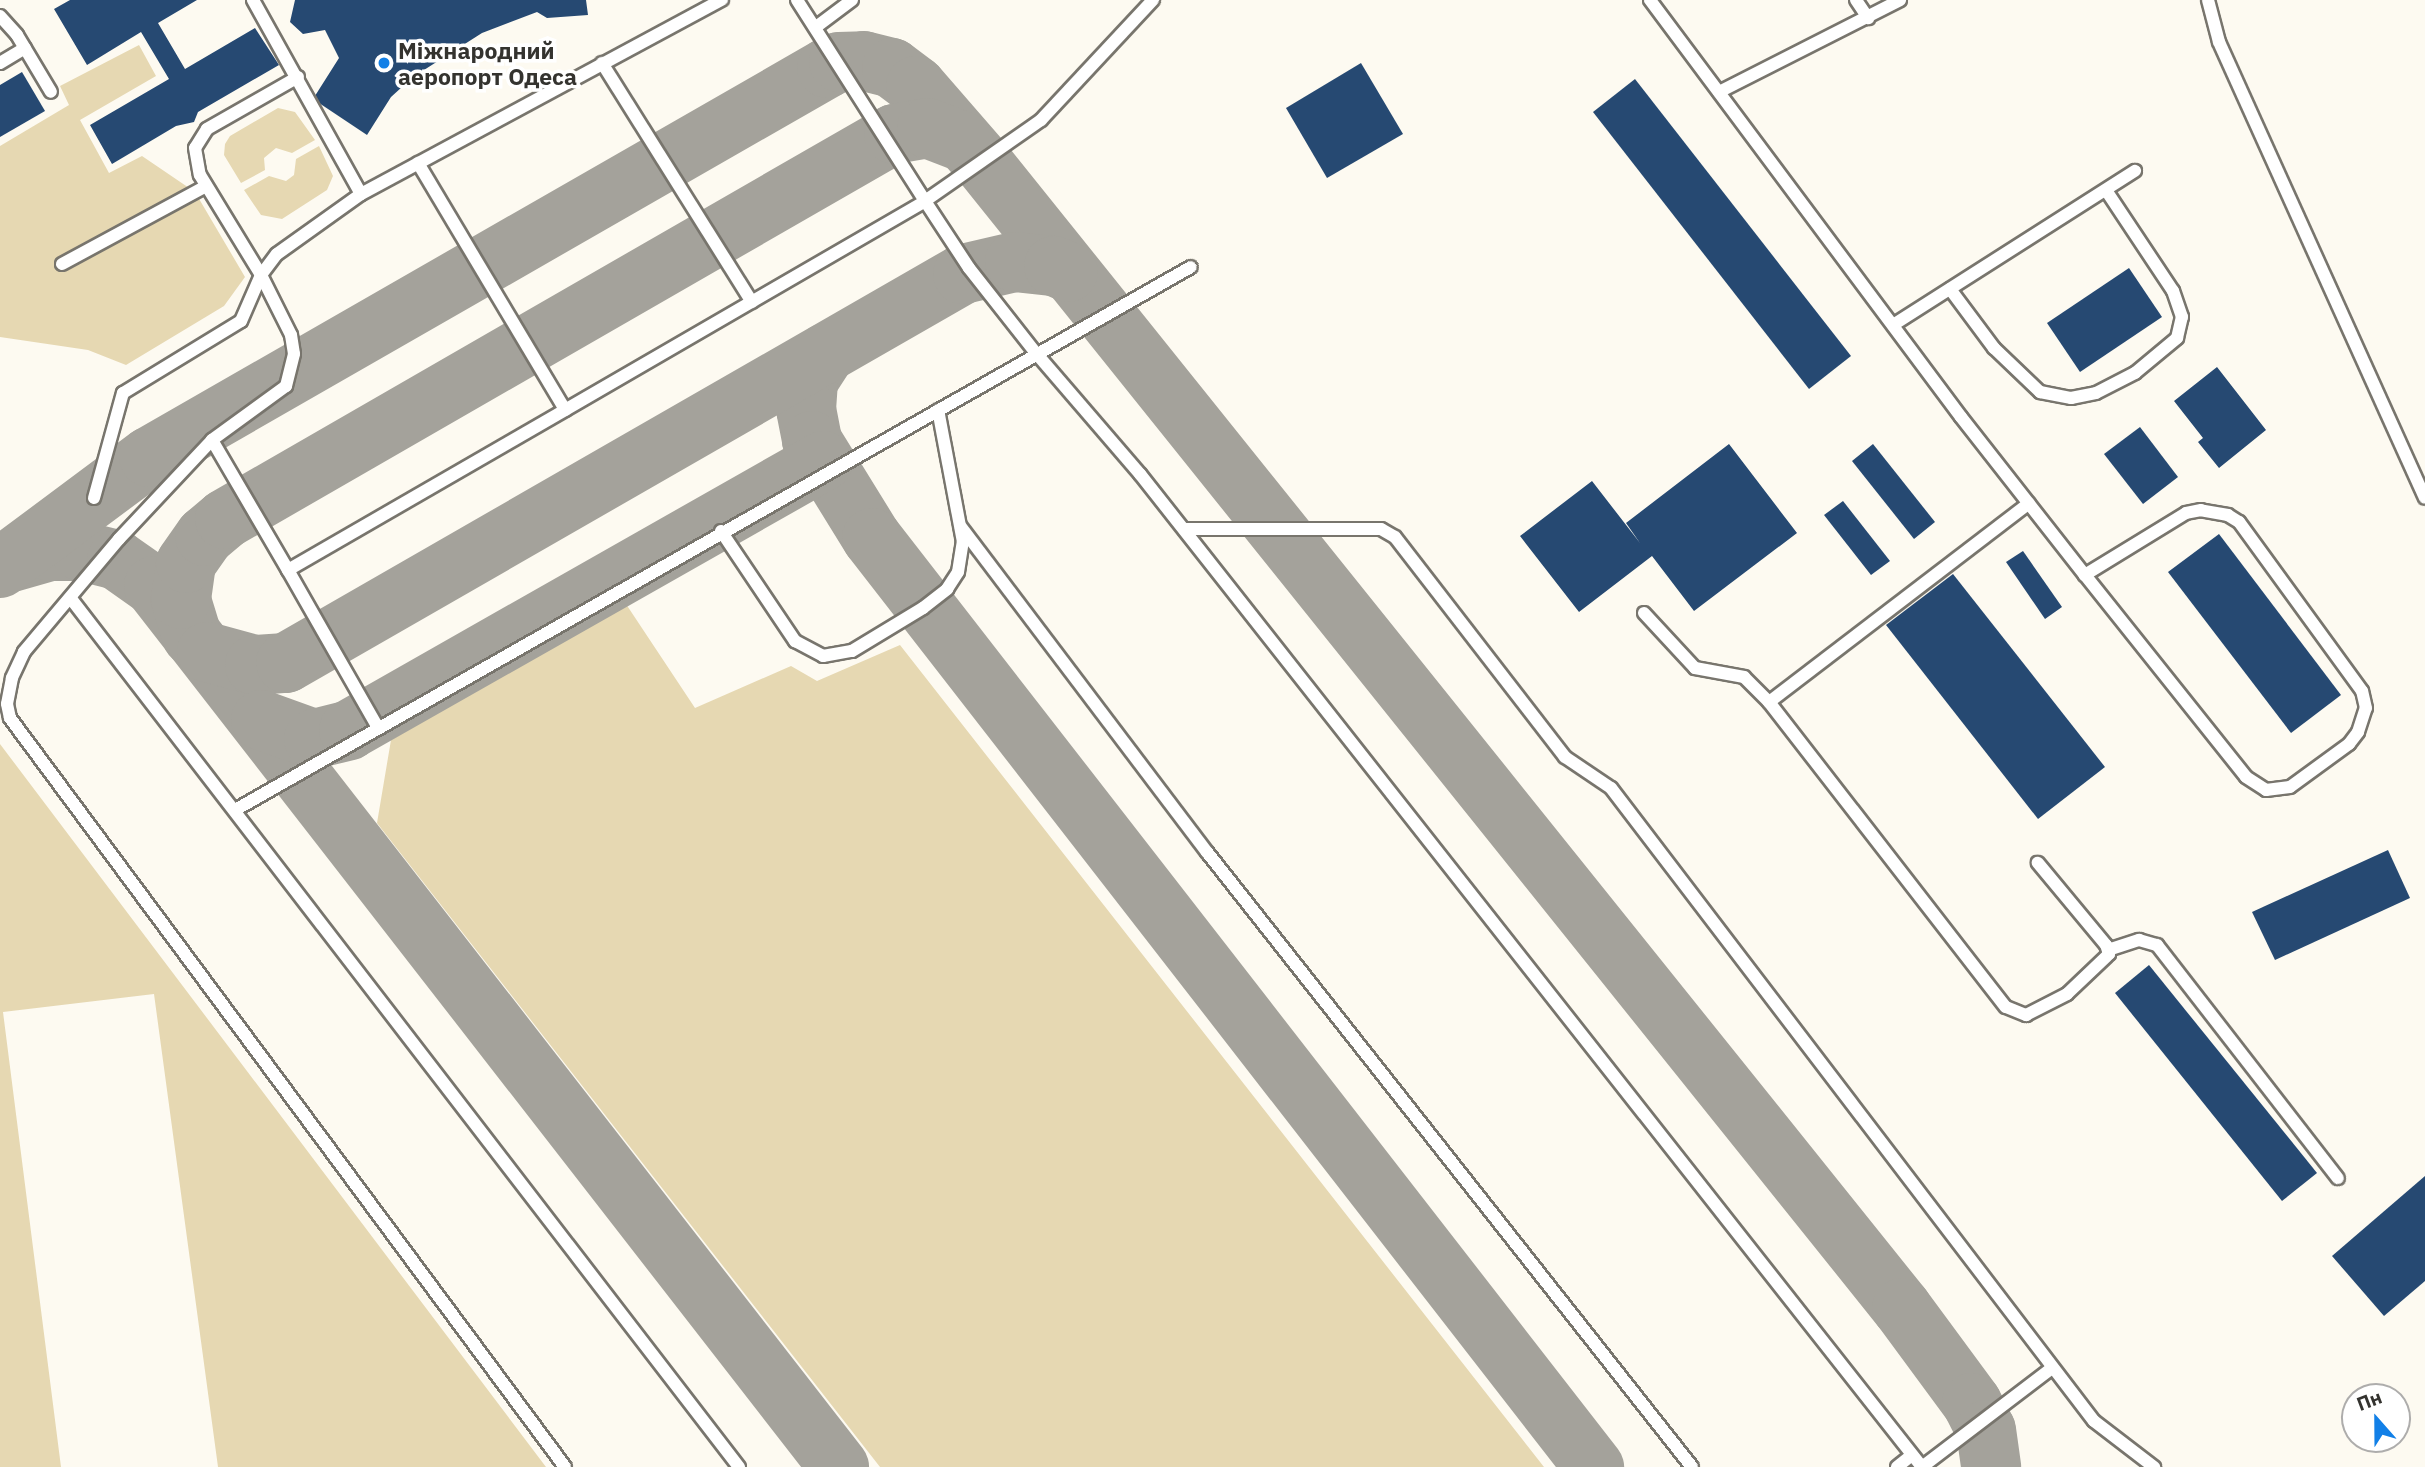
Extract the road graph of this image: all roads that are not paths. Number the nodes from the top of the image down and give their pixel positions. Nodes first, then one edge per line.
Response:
1 (253, 0) edge
2 (722, 0) edge
3 (797, 0) edge
4 (852, 0) edge
5 (1153, 0) edge
6 (1650, 0) edge
7 (1856, 0) edge
8 (1900, 0) edge
9 (2208, 0) edge
10 (0, 16) edge
11 (1868, 18) junction
12 (816, 27) junction
13 (24, 48) junction
14 (0, 63) edge
15 (602, 63) junction
16 (298, 77) junction
17 (51, 92) dead end
18 (1719, 92) junction
19 (418, 163) junction
20 (2135, 171) dead end
21 (206, 186) junction
22 (2106, 190) junction
23 (361, 194) junction
24 (925, 201) junction
25 (62, 264) dead end
26 (1191, 267) dead end
27 (261, 275) junction
28 (1950, 289) junction
29 (752, 302) junction
30 (1893, 325) junction
31 (1035, 352) junction
32 (565, 410) junction
33 (938, 410) junction
34 (212, 440) junction
35 (94, 498) dead end
36 (2425, 498) edge
37 (2029, 503) junction
38 (961, 527) junction
39 (1184, 528) junction
40 (721, 531) junction
41 (288, 570) junction
42 (2085, 575) junction
43 (72, 600) junction
44 (1644, 613) dead end
45 (1769, 702) junction
46 (378, 728) junction
47 (235, 810) junction
48 (2038, 863) dead end
49 (2108, 950) junction
50 (2338, 1178) dead end
51 (2052, 1368) junction
52 (1912, 1455) junction
53 (565, 1467) edge
54 (740, 1467) edge
55 (1692, 1467) edge
56 (1897, 1467) edge
57 (1922, 1467) edge
58 (2154, 1467) edge

1 - 16 lane
2 - 15 lane
3 - 12 lane
4 - 12 lane
5 - 24 lane
6 - 18 lane
7 - 11 lane
8 - 11 lane
9 - 36 lane
10 - 13 lane
11 - 18 lane
12 - 24 lane
13 - 14 lane
13 - 17 lane
15 - 19 lane
15 - 29 lane
16 - 21 lane
16 - 23 lane
18 - 30 lane
19 - 23 lane
19 - 32 lane
20 - 22 lane
21 - 25 lane
21 - 27 lane
22 - 28 lane
22 - 28 lane
23 - 27 lane
24 - 29 lane
24 - 31 lane
26 - 31 lane
27 - 34 lane
27 - 35 lane
28 - 30 lane
29 - 32 lane
30 - 37 lane
31 - 33 lane
31 - 39 lane
32 - 41 lane
33 - 38 lane
33 - 40 lane
34 - 41 lane
34 - 43 lane
37 - 42 lane
37 - 45 lane
38 - 40 lane
38 - 55 lane
39 - 51 lane
39 - 52 lane
40 - 46 lane
41 - 46 lane
42 - 42 lane
43 - 47 lane
43 - 53 lane
44 - 45 lane
45 - 49 lane
46 - 47 lane
47 - 54 lane
48 - 49 lane
49 - 50 lane
51 - 57 lane
51 - 58 lane
52 - 56 lane
52 - 57 lane

